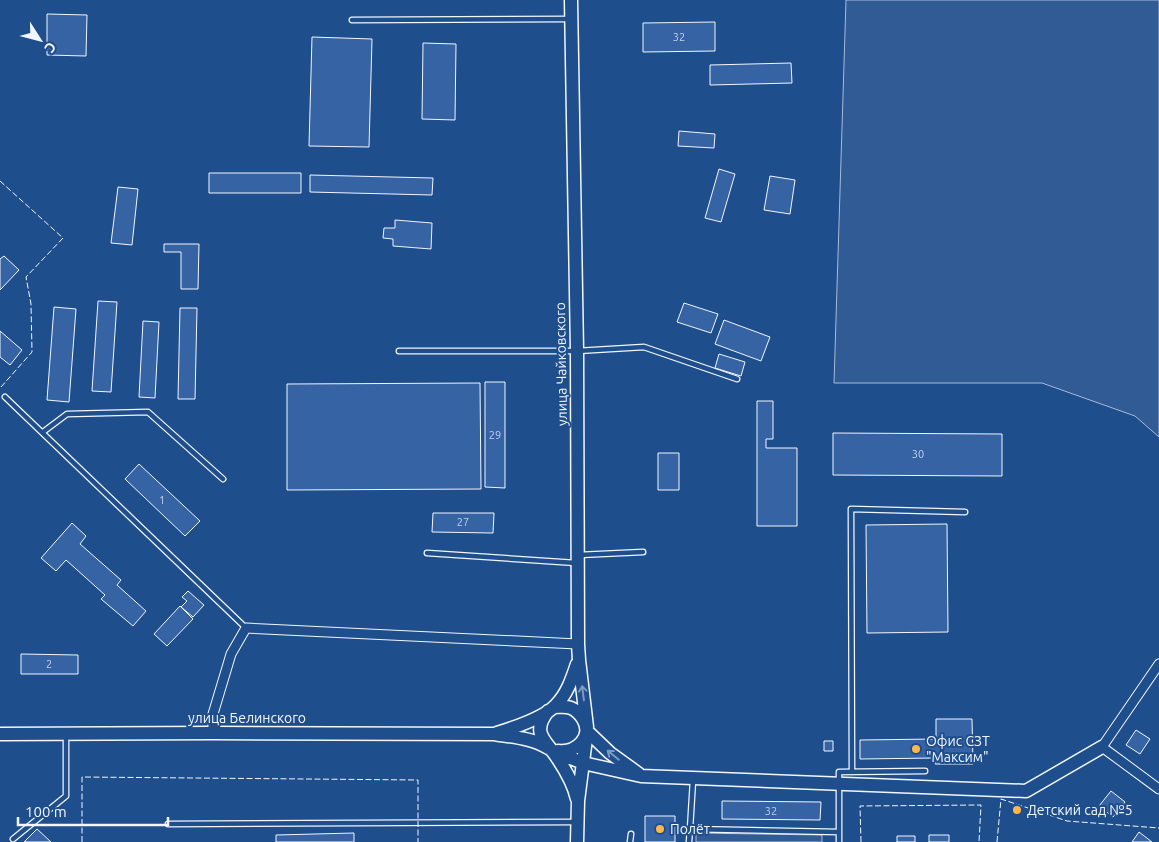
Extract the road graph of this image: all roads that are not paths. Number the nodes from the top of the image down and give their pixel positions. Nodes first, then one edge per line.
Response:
1 (571, 0) edge
2 (570, 19) junction
3 (352, 20) dead end
4 (399, 351) dead end
5 (576, 351) junction
6 (737, 379) dead end
7 (5, 397) dead end
8 (43, 432) junction
9 (223, 479) dead end
10 (966, 512) dead end
11 (643, 552) dead end
12 (427, 553) dead end
13 (577, 559) junction
14 (246, 628) junction
15 (578, 644) junction
16 (579, 660) junction
17 (1159, 664) edge
18 (552, 709) junction
19 (587, 729) junction
20 (212, 733) junction
21 (0, 734) edge
22 (66, 734) junction
23 (494, 734) junction
24 (1102, 747) junction
25 (550, 749) junction
26 (583, 763) junction
27 (925, 771) dead end
28 (852, 772) junction
29 (642, 776) junction
30 (693, 778) junction
31 (839, 784) junction
32 (1159, 789) edge
33 (578, 801) junction
34 (577, 822) junction
35 (168, 824) dead end
36 (690, 829) junction
37 (839, 832) junction
38 (631, 834) dead end
39 (13, 839) dead end
40 (577, 842) edge
41 (630, 842) edge
42 (689, 842) edge
43 (839, 842) edge

1 - 2 street, улица Чайковского
2 - 3 lane
2 - 5 street, улица Чайковского
4 - 5 lane
5 - 6 lane
5 - 13 street, улица Чайковского
7 - 8 lane
8 - 9 lane
8 - 14 lane
10 - 28 lane
11 - 13 lane
12 - 13 lane
13 - 15 street, улица Чайковского
14 - 15 street
14 - 20 street
15 - 16 street, улица Чайковского
16 - 18 street
19 -> 16 street, улица Чайковского
17 - 24 street
18 - 19 street
18 - 23 street
18 - 25 street
19 - 25 street
19 - 26 street, улица Чайковского
29 -> 19 street
20 - 22 street, улица Белинского
20 - 23 street, улица Белинского
21 - 22 street, улица Белинского
22 - 39 lane
23 - 25 street
24 - 31 street
24 - 32 street
25 - 26 street
25 - 33 street
26 - 29 street
26 - 33 street, улица Чайковского
27 - 28 lane
28 - 31 lane
29 - 30 street
30 - 31 street
30 - 36 lane
31 - 37 lane
33 - 34 street, улица Чайковского
34 - 35 lane
34 - 40 street, улица Чайковского
36 - 37 lane
36 - 42 lane
37 - 43 lane
38 - 41 lane

